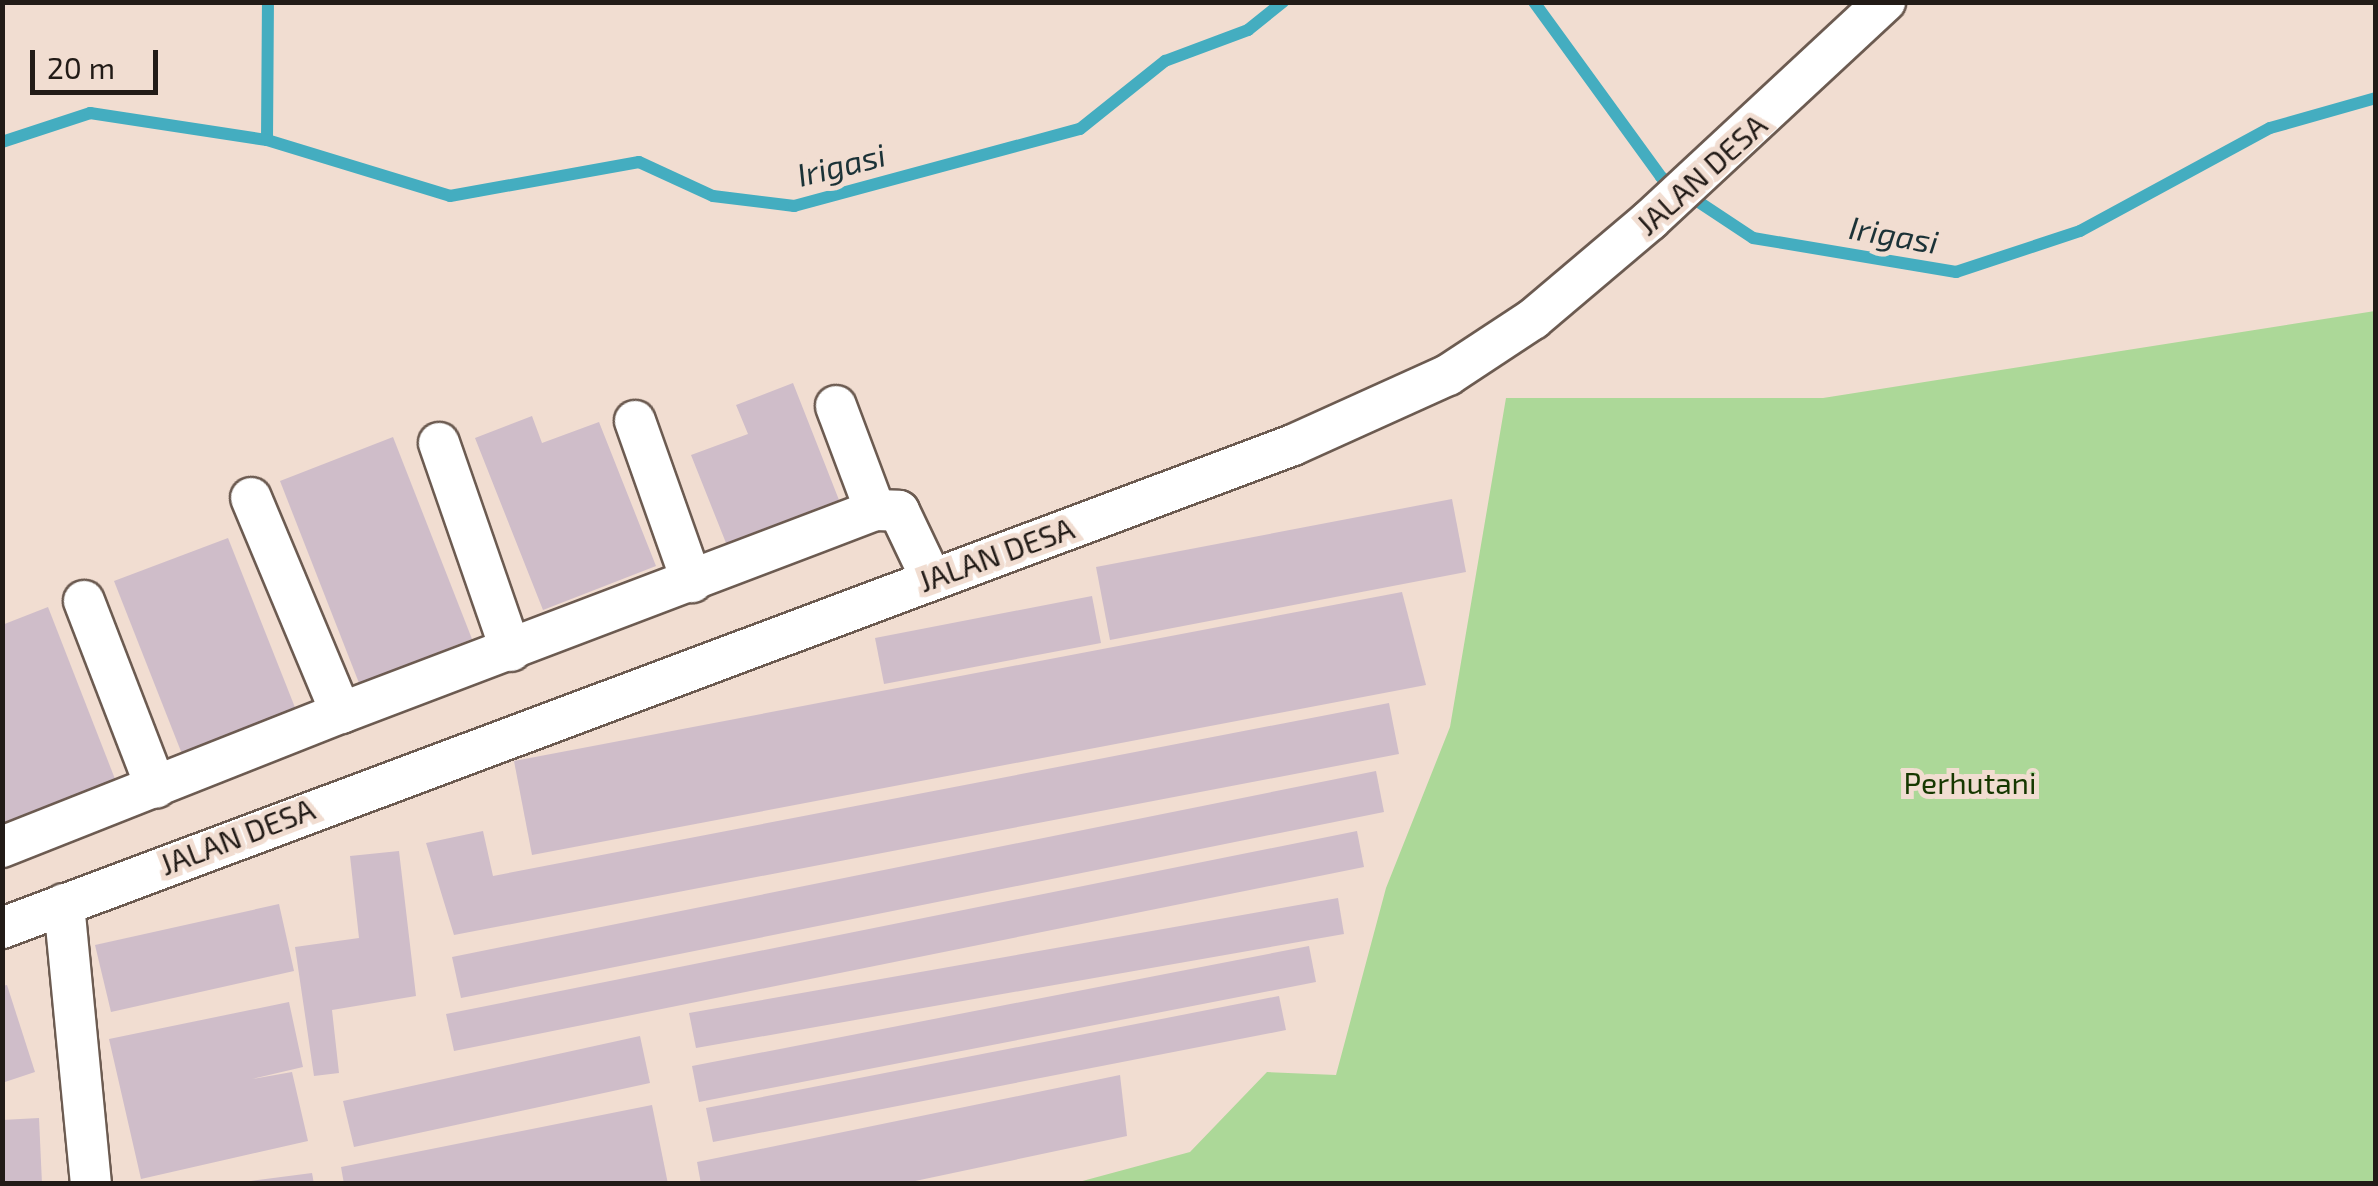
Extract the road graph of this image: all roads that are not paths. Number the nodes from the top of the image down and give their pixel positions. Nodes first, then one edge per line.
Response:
1 (1885, 2) edge
2 (836, 406) dead end
3 (635, 421) dead end
4 (439, 443) dead end
5 (251, 498) dead end
6 (876, 510) junction
7 (931, 578) junction
8 (692, 582) junction
9 (84, 601) dead end
10 (511, 651) junction
11 (341, 713) junction
12 (156, 788) junction
13 (2, 847) edge
14 (64, 904) junction
15 (2, 928) edge
16 (91, 1184) edge

1 - 7 street, JALAN DESA
2 - 6 street
3 - 8 street
4 - 10 street
5 - 11 street
6 - 7 street
6 - 8 street
7 - 14 street, JALAN DESA
8 - 10 street
9 - 12 street
10 - 11 street
11 - 12 street
12 - 13 street
14 - 15 street, JALAN DESA
14 - 16 street

